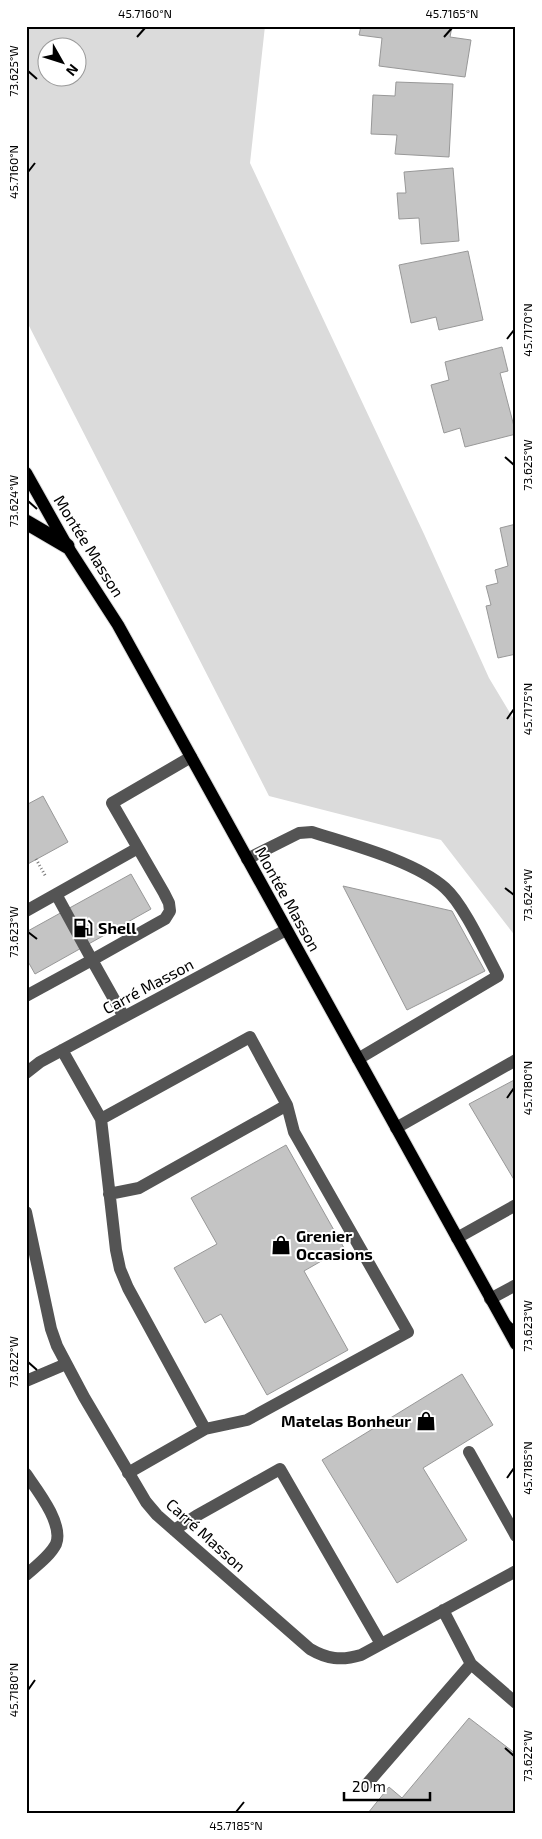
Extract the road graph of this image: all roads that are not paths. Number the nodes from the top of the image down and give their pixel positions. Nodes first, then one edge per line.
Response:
1 (26, 473) edge
2 (26, 522) edge
3 (67, 546) junction
4 (191, 757) junction
5 (138, 848) junction
6 (247, 859) junction
7 (56, 894) junction
8 (26, 911) edge
9 (286, 930) junction
10 (92, 960) junction
11 (26, 996) edge
12 (124, 1017) junction
13 (62, 1050) junction
14 (358, 1059) junction
15 (516, 1060) edge
16 (26, 1073) edge
17 (287, 1105) junction
18 (101, 1119) junction
19 (396, 1128) junction
20 (109, 1194) junction
21 (516, 1205) edge
22 (26, 1212) edge
23 (457, 1238) junction
24 (31, 1258) edge
25 (516, 1285) edge
26 (490, 1299) junction
27 (516, 1344) edge
28 (66, 1364) junction
29 (26, 1381) edge
30 (204, 1429) junction
31 (469, 1452) dead end
32 (128, 1472) junction
33 (26, 1474) edge
34 (174, 1530) junction
35 (516, 1536) edge
36 (516, 1570) edge
37 (26, 1575) edge
38 (443, 1610) junction
39 (381, 1644) junction
40 (471, 1664) junction
41 (516, 1703) edge
42 (366, 1785) dead end

1 - 3 main road, Montée Masson
2 - 3 highway
3 - 4 main road, Montée Masson
4 - 5 street
4 - 6 main road, Montée Masson
5 - 7 street
5 - 10 street
6 - 9 main road, Montée Masson
6 - 14 street
7 - 8 street
7 - 10 street
9 - 12 street, Carré Masson
9 - 14 main road, Montée Masson
10 - 11 street
10 - 12 street
12 - 13 street, Carré Masson
13 - 16 street, Carré Masson
13 - 18 street
14 - 19 main road, Montée Masson
15 - 19 street
17 - 18 street
17 - 20 street
17 - 30 street
18 - 20 street
19 - 23 main road, Montée Masson
20 - 30 street
21 - 23 street
22 - 24 street, Carré Masson
23 - 26 main road, Montée Masson
24 - 28 street, Carré Masson
25 - 26 street
26 - 27 main road, Montée Masson
28 - 29 street
28 - 32 street, Carré Masson
30 - 32 street
31 - 35 street
32 - 34 street, Carré Masson
33 - 37 street
34 - 39 street, Carré Masson
34 - 39 street
36 - 38 street, Carré Masson
38 - 39 street, Carré Masson
38 - 40 street
40 - 41 street
40 - 42 street

